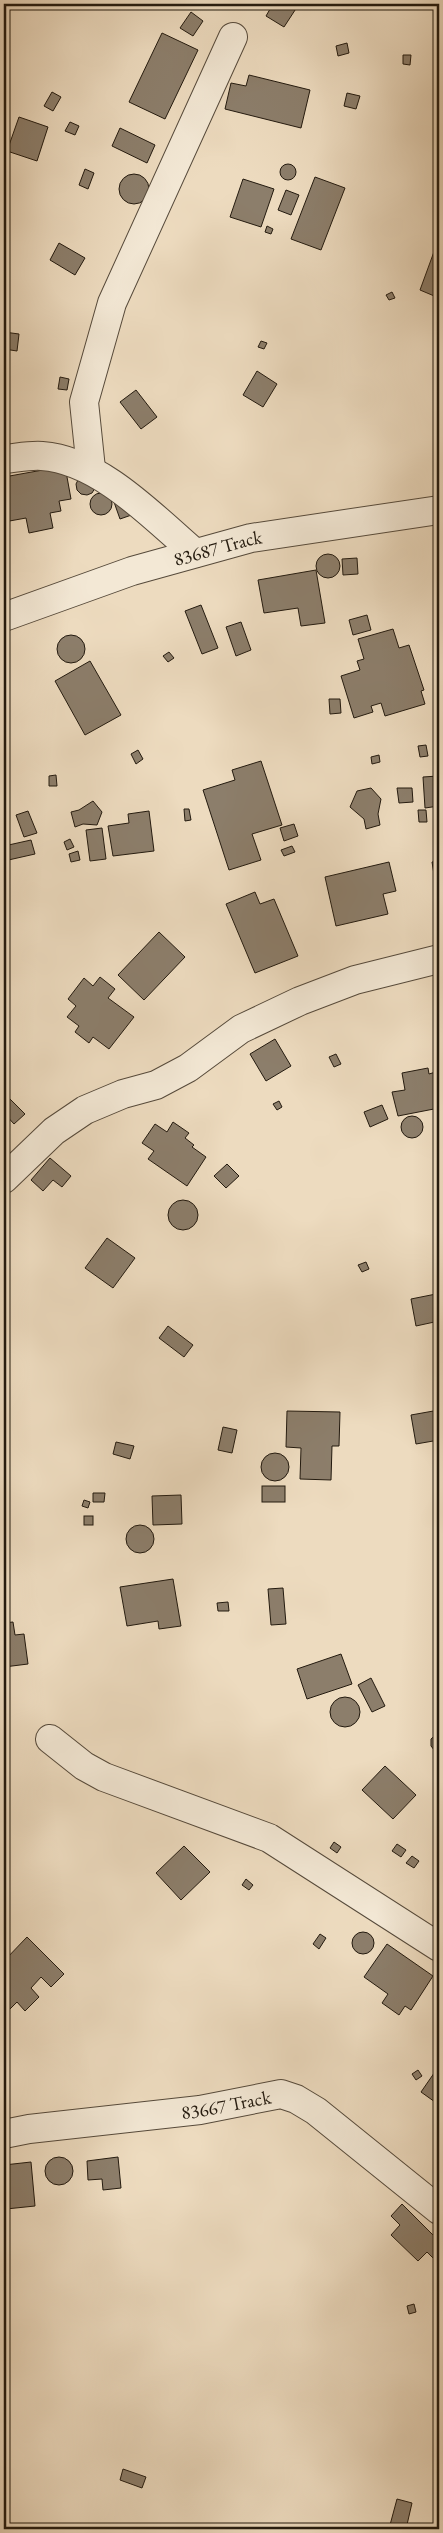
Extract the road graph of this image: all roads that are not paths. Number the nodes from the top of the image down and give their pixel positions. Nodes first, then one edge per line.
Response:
1 (233, 37) dead end
2 (4, 459) edge
3 (90, 469) junction
4 (439, 510) edge
5 (195, 553) junction
6 (4, 617) edge
7 (439, 958) edge
8 (4, 1178) edge
9 (50, 1739) dead end
10 (439, 1947) edge
11 (4, 2134) edge
12 (439, 2210) edge

1 - 3 street
2 - 3 street
3 - 5 street
4 - 5 street, 83687 Track
5 - 6 street, 83687 Track
7 - 8 street
9 - 10 street
11 - 12 street, 83667 Track

